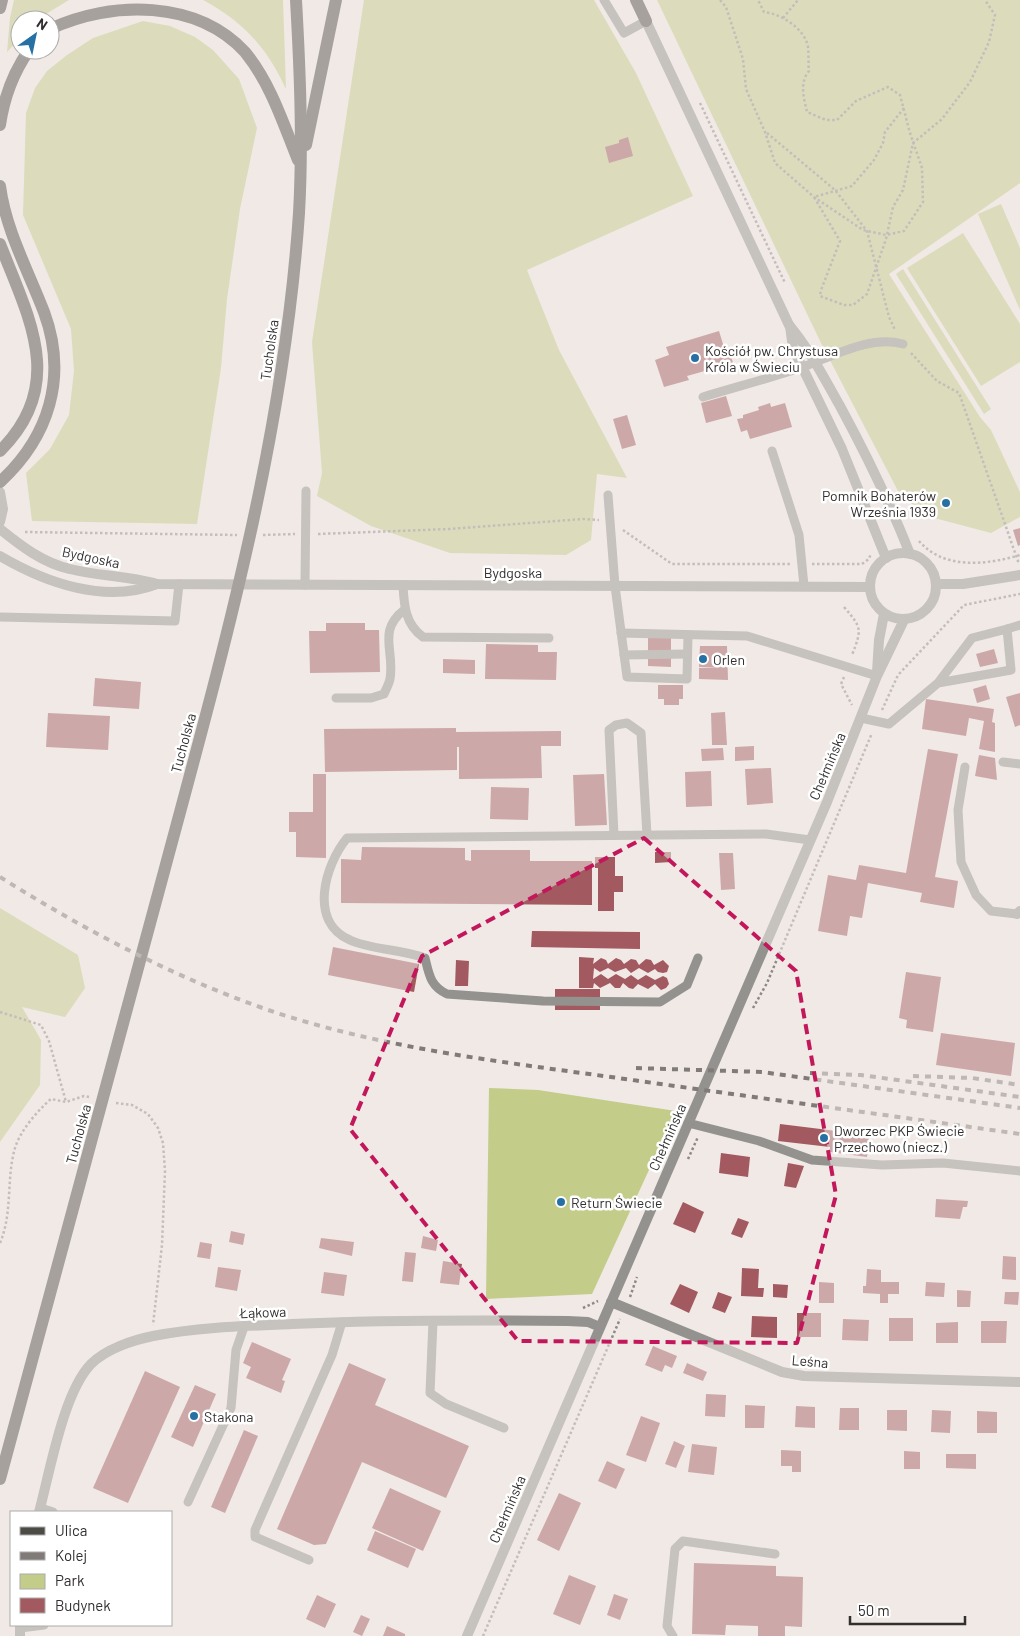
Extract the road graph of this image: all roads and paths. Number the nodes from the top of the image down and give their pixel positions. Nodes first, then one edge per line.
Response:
1 (2, 0) edge
2 (296, 0) edge
3 (336, 0) edge
4 (604, 0) edge
5 (636, 0) edge
6 (720, 0) edge
7 (758, 0) edge
8 (798, 0) edge
9 (985, 0) edge
10 (0, 8) edge
11 (783, 18) junction
12 (646, 21) junction
13 (60, 22) edge
14 (22, 60) edge
15 (699, 100) dead end
16 (904, 108) junction
17 (0, 125) edge
18 (765, 132) junction
19 (913, 143) junction
20 (301, 167) junction
21 (0, 186) edge
22 (835, 190) junction
23 (814, 197) junction
24 (867, 231) junction
25 (886, 234) junction
26 (0, 244) edge
27 (876, 267) junction
28 (786, 286) dead end
29 (789, 325) junction
30 (903, 344) junction
31 (816, 362) junction
32 (803, 367) junction
33 (703, 397) dead end
34 (772, 451) dead end
35 (0, 452) edge
36 (0, 482) edge
37 (306, 491) dead end
38 (0, 492) edge
39 (608, 495) dead end
40 (0, 522) edge
41 (612, 525) junction
42 (0, 529) edge
43 (46, 534) dead end
44 (304, 534) junction
45 (915, 534) dead end
46 (243, 535) dead end
47 (261, 535) dead end
48 (873, 546) dead end
49 (910, 554) junction
50 (1019, 555) edge
51 (0, 556) edge
52 (886, 558) junction
53 (803, 564) junction
54 (1020, 568) edge
55 (1020, 575) edge
56 (157, 584) junction
57 (179, 584) junction
58 (936, 584) junction
59 (305, 585) junction
60 (403, 585) junction
61 (615, 586) junction
62 (804, 586) junction
63 (870, 586) junction
64 (1020, 594) edge
65 (844, 607) dead end
66 (404, 610) junction
67 (884, 614) junction
68 (0, 617) edge
69 (904, 620) junction
70 (1020, 625) edge
71 (1007, 629) junction
72 (621, 633) junction
73 (688, 635) junction
74 (549, 638) dead end
75 (687, 654) junction
76 (624, 655) junction
77 (847, 667) junction
78 (877, 676) junction
79 (938, 683) junction
80 (336, 698) dead end
81 (853, 707) dead end
82 (861, 718) junction
83 (877, 722) junction
84 (1003, 762) dead end
85 (1020, 764) edge
86 (965, 766) dead end
87 (614, 835) junction
88 (647, 835) junction
89 (810, 840) junction
90 (1019, 913) edge
91 (698, 958) dead end
92 (0, 1012) edge
93 (750, 1014) dead end
94 (92, 1098) dead end
95 (108, 1101) dead end
96 (66, 1102) junction
97 (688, 1123) junction
98 (702, 1127) junction
99 (687, 1162) dead end
100 (1020, 1171) edge
101 (0, 1243) edge
102 (637, 1277) dead end
103 (632, 1293) dead end
104 (611, 1302) junction
105 (620, 1318) dead end
106 (342, 1322) junction
107 (433, 1322) junction
108 (244, 1326) junction
109 (600, 1327) junction
110 (152, 1336) junction
111 (1020, 1382) edge
112 (504, 1428) dead end
113 (0, 1479) edge
114 (188, 1502) dead end
115 (40, 1510) edge
116 (775, 1554) dead end
117 (309, 1560) dead end
118 (39, 1626) edge
119 (20, 1630) edge
120 (467, 1636) edge
121 (483, 1636) edge
122 (673, 1636) edge

1 - 10 main road
2 - 20 main road, Tucholska
3 - 20 main road
4 - 12 lane
5 - 12 main road
6 - 18 path
7 - 11 path
8 - 11 path
9 - 19 path
11 - 16 path
12 - 29 street
13 - 20 main road
14 - 17 main road
15 - 28 path
16 - 19 path
16 - 22 path
18 - 22 path
18 - 23 path
19 - 25 path
19 - 25 path
20 - 113 main road, Tucholska
21 - 36 main road
22 - 23 path
22 - 24 path
23 - 24 path
23 - 27 path
24 - 25 path
24 - 27 path
25 - 27 path
26 - 35 main road
27 - 30 path
29 - 31 street
29 - 32 street
30 - 31 lane
30 - 50 path
31 - 32 lane
31 - 49 street
32 - 33 lane
32 - 52 street
34 - 53 lane
37 - 44 lane
38 - 40 street
39 - 41 lane
41 - 44 path
41 - 53 path
41 - 61 lane
42 - 56 street, Bydgoska
43 - 46 path
44 - 47 path
44 - 59 lane
45 - 50 path
48 - 53 path
49 - 52 street
49 - 58 street
50 - 54 path
51 - 56 street, Bydgoska
52 - 63 street
53 - 62 lane
55 - 58 street
56 - 57 street, Bydgoska
57 - 59 street, Bydgoska
57 - 68 lane
58 - 69 street
59 - 60 street, Bydgoska
60 - 61 street, Bydgoska
60 - 66 lane
61 - 62 street, Bydgoska
61 - 72 lane
62 - 63 street, Bydgoska
63 - 67 street
64 - 83 path
65 - 77 path
66 - 74 lane
66 - 80 lane
67 - 69 street
67 - 78 street, Chełmińska
69 - 78 street, Chełmińska
70 - 71 lane
71 - 79 lane
71 - 79 lane
72 - 73 lane
72 - 76 lane
73 - 75 lane
73 - 77 lane
75 - 76 lane
75 - 76 lane
77 - 78 lane
77 - 81 path
78 - 82 street, Chełmińska
79 - 83 lane
82 - 83 lane
82 - 89 street, Chełmińska
83 - 93 path
84 - 85 lane
86 - 90 lane
87 - 88 lane
87 - 88 lane
87 - 91 lane
88 - 89 lane
89 - 97 street, Chełmińska
92 - 96 path
94 - 96 path
95 - 110 path
96 - 101 path
97 - 98 lane
97 - 104 street, Chełmińska
98 - 99 path
98 - 100 lane
102 - 103 path
104 - 109 street, Chełmińska
104 - 111 street, Leśna
105 - 121 path
106 - 107 street, Łąkowa
106 - 108 street, Łąkowa
106 - 117 lane
107 - 109 street, Łąkowa
107 - 112 lane
108 - 110 street, Łąkowa
108 - 114 lane
109 - 120 street, Chełmińska
110 - 115 street, Łąkowa
116 - 122 lane
118 - 119 lane

